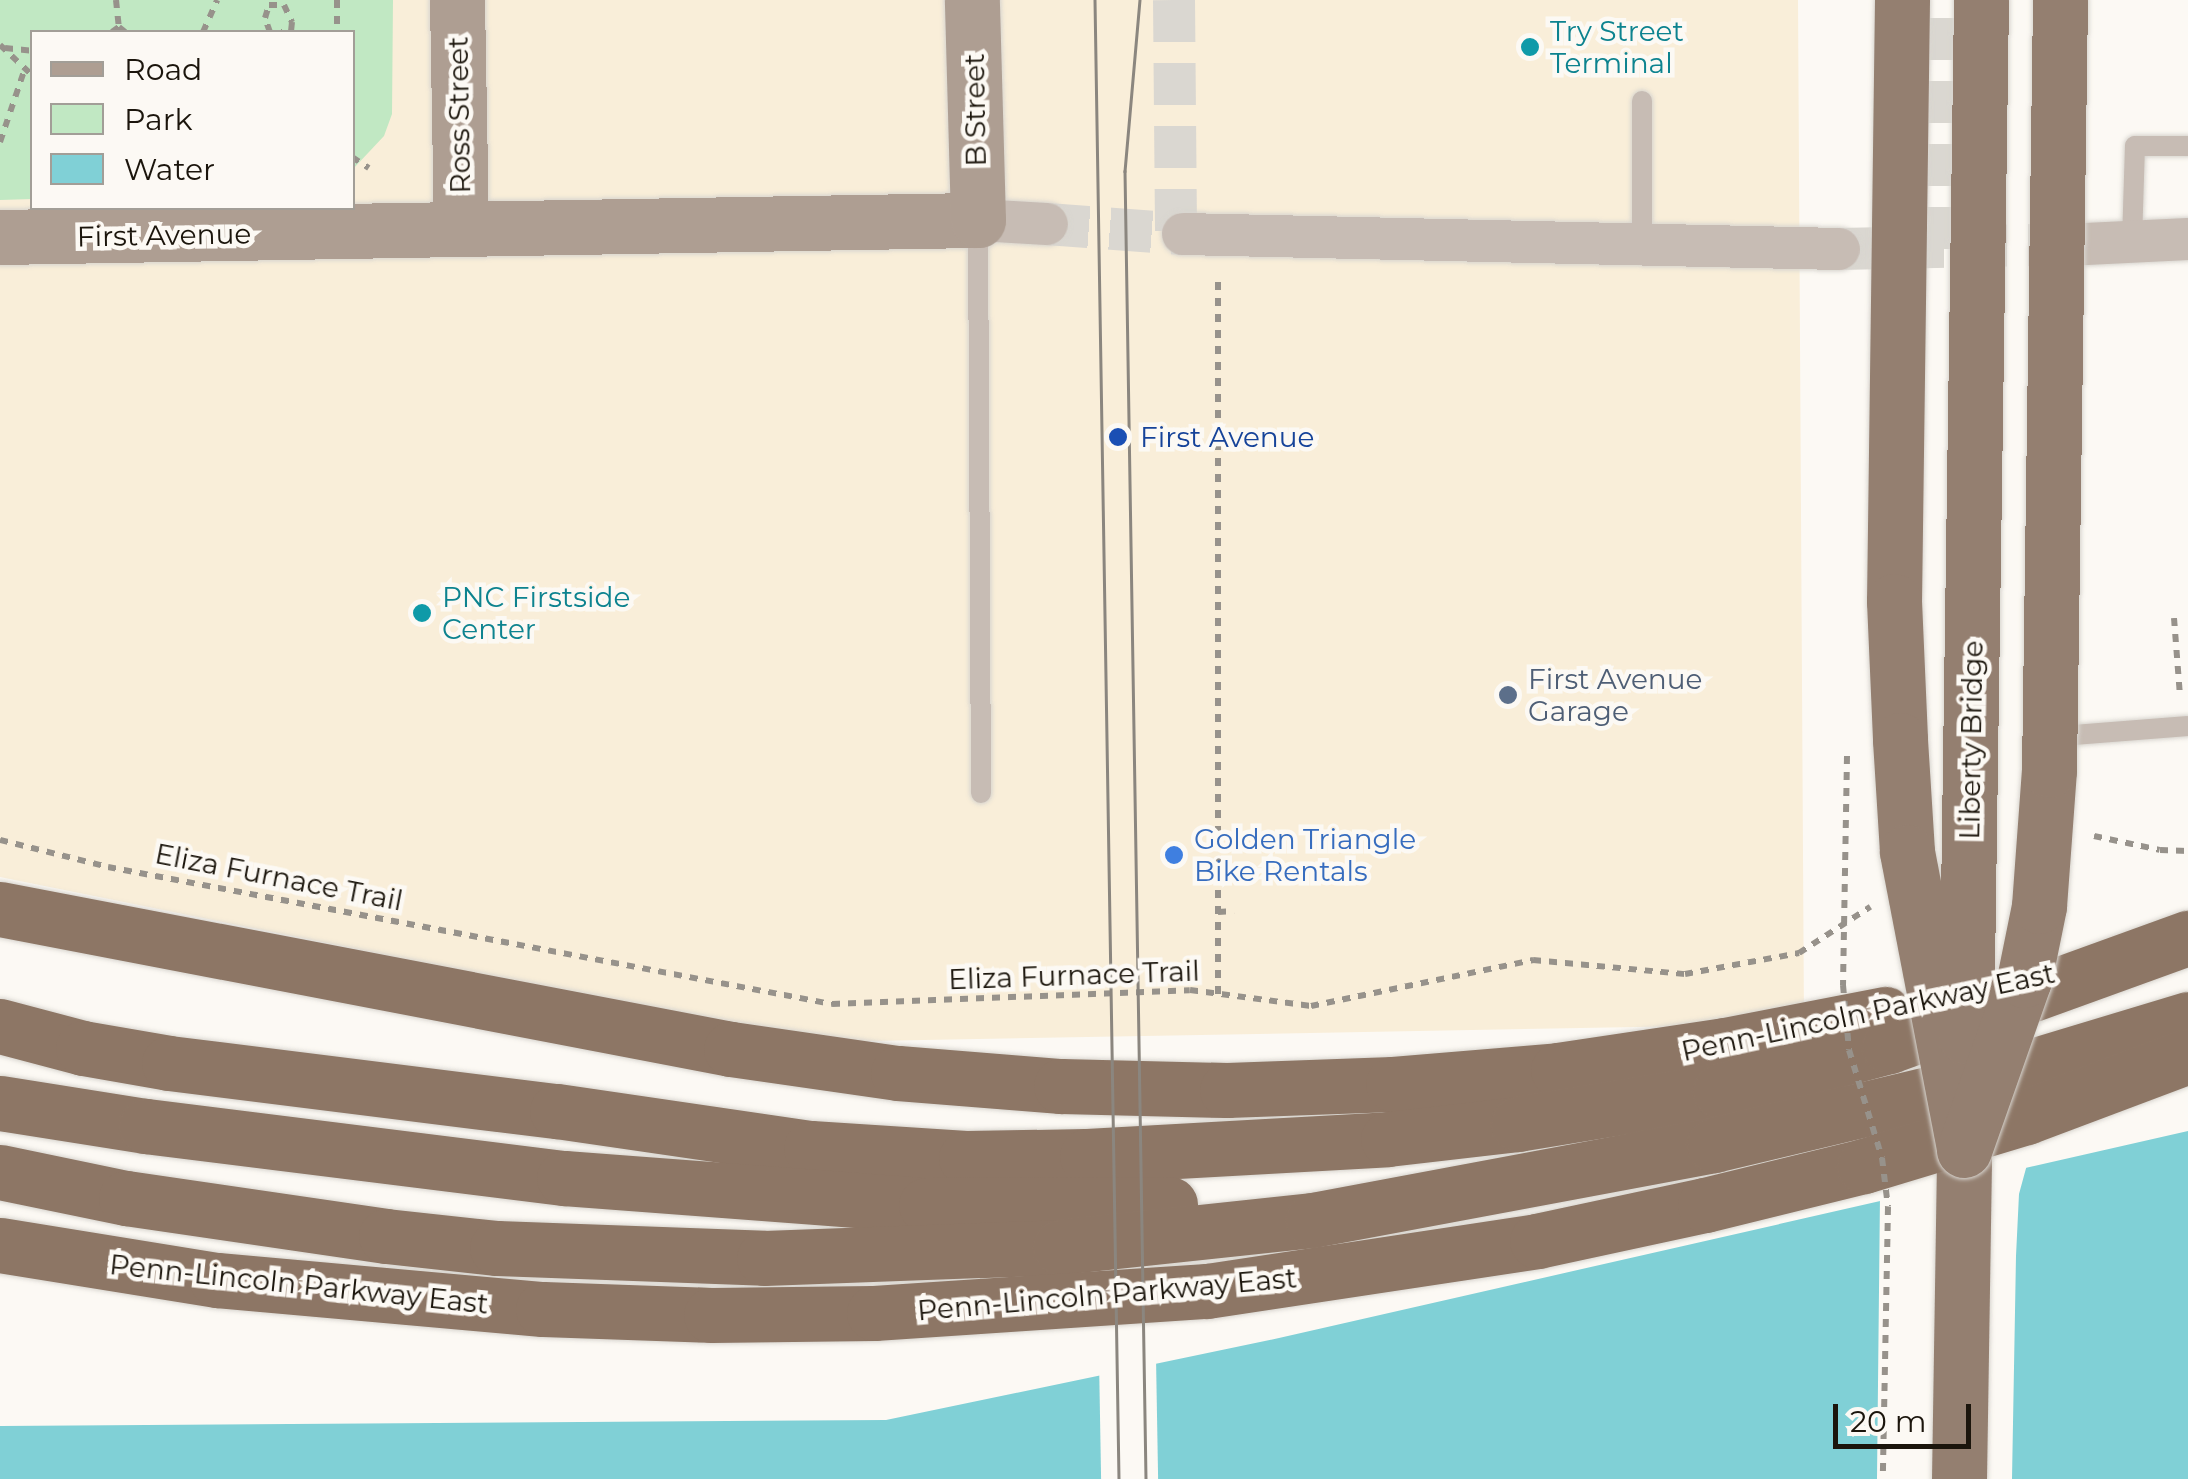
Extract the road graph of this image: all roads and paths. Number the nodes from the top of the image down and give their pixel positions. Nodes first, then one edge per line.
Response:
1 (116, 0) edge
2 (216, 0) edge
3 (337, 0) edge
4 (456, 0) edge
5 (972, 0) edge
6 (1902, 0) edge
7 (1981, 0) edge
8 (2060, 0) edge
9 (119, 30) edge
10 (206, 30) edge
11 (269, 30) edge
12 (291, 30) edge
13 (337, 30) edge
14 (2, 46) edge
15 (30, 51) edge
16 (25, 68) junction
17 (30, 73) edge
18 (1642, 101) dead end
19 (0, 142) edge
20 (2188, 146) edge
21 (355, 159) edge
22 (368, 168) dead end
23 (978, 220) junction
24 (1047, 224) tunnel mouth
25 (461, 229) junction
26 (0, 238) edge
27 (2188, 239) edge
28 (2132, 241) junction
29 (2086, 244) tunnel mouth
30 (1201, 245) joint
31 (1642, 247) junction
32 (1840, 249) tunnel mouth
33 (2174, 618) dead end
34 (2175, 634) junction
35 (2188, 642) edge
36 (2185, 727) edge
37 (2074, 735) dead end
38 (980, 794) dead end
39 (2084, 836) dead end
40 (0, 840) edge
41 (2188, 851) edge
42 (1882, 901) dead end
43 (0, 909) edge
44 (1234, 911) dead end
45 (1218, 912) junction
46 (2188, 937) edge
47 (1218, 994) junction
48 (2188, 1019) edge
49 (0, 1026) edge
50 (2188, 1056) edge
51 (0, 1103) edge
52 (1964, 1150) junction
53 (1882, 1158) dead end
54 (0, 1172) edge
55 (1572, 1173) junction
56 (0, 1245) edge
57 (1883, 1479) edge
58 (1960, 1479) edge

1 - 9 path
2 - 10 path
3 - 13 path
4 - 25 main road, Ross Street
5 - 23 main road, B Street
6 - 52 highway, bridge
7 - 52 highway, Liberty Bridge, bridge
8 - 52 highway, bridge
11 - 12 path
14 - 15 path
14 - 16 path
16 - 17 path
16 - 19 path
18 - 31 lane
20 - 28 lane
21 - 22 path
23 - 24 street, First Avenue
23 - 25 main road, First Avenue
23 - 38 lane
25 - 26 main road, First Avenue
27 - 28 street
28 - 29 street
30 - 31 street
30 - 45 path
31 - 32 street
33 - 34 path
34 - 35 path
34 - 36 path
36 - 37 lane
39 - 41 path
40 - 47 path, Eliza Furnace Trail
42 - 47 path, Eliza Furnace Trail
43 - 46 highway, Penn-Lincoln Parkway East
44 - 45 path
45 - 47 path
46 - 49 highway
48 - 55 highway
50 - 56 highway, Penn-Lincoln Parkway East
51 - 55 highway
52 - 58 highway, Liberty Bridge
53 - 57 path, bridge
54 - 55 highway

